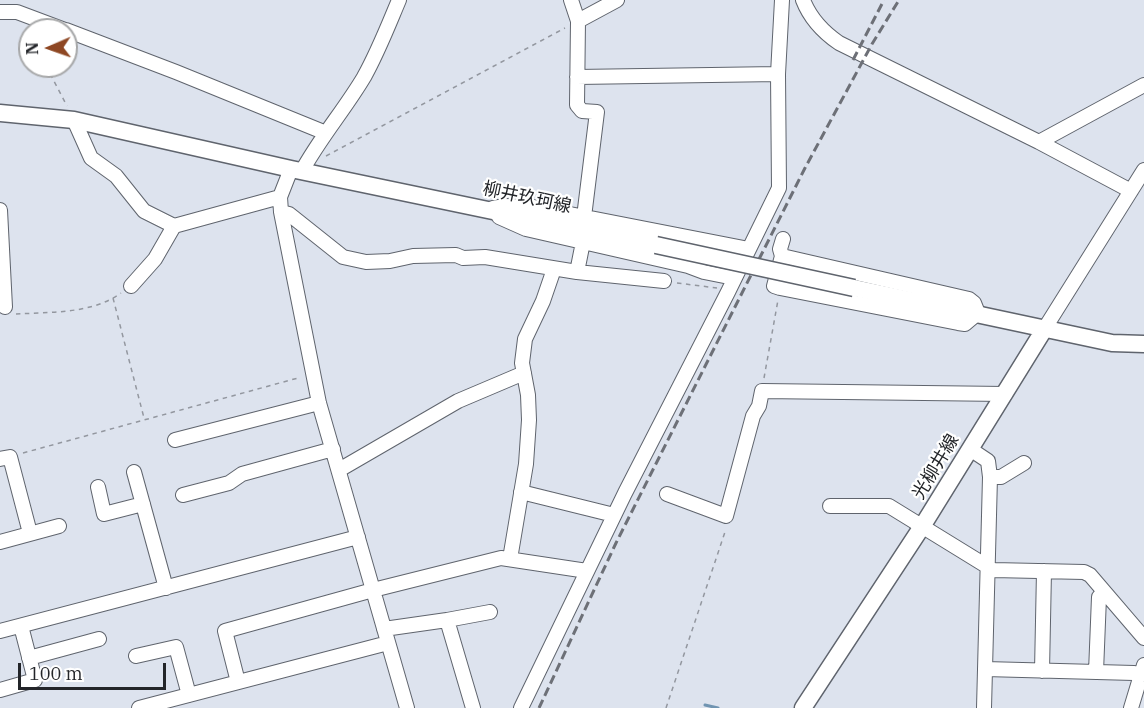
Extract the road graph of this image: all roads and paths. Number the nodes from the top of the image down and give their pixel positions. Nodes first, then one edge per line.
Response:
1 (399, 0) edge
2 (571, 0) edge
3 (617, 0) edge
4 (782, 0) edge
5 (802, 0) edge
6 (0, 12) edge
7 (33, 18) edge
8 (578, 21) junction
9 (78, 35) edge
10 (778, 74) junction
11 (577, 77) junction
12 (52, 78) edge
13 (1144, 85) edge
14 (0, 113) edge
15 (74, 120) junction
16 (326, 133) junction
17 (1039, 142) junction
18 (322, 158) dead end
19 (296, 170) junction
20 (1144, 171) edge
21 (1131, 191) junction
22 (280, 197) junction
23 (485, 209) junction
24 (0, 210) edge
25 (281, 212) junction
26 (584, 217) junction
27 (174, 226) junction
28 (695, 238) junction
29 (783, 239) dead end
30 (583, 242) junction
31 (749, 249) junction
32 (782, 256) junction
33 (1, 258) edge
34 (688, 266) junction
35 (554, 269) junction
36 (577, 272) junction
37 (734, 278) junction
38 (664, 281) joint
39 (131, 286) joint
40 (780, 288) junction
41 (728, 292) junction
42 (113, 298) junction
43 (8, 311) joint
44 (978, 314) junction
45 (1045, 328) junction
46 (1144, 344) edge
47 (524, 373) junction
48 (298, 378) dead end
49 (762, 391) junction
50 (1005, 394) junction
51 (320, 403) junction
52 (144, 419) junction
53 (174, 440) dead end
54 (333, 449) junction
55 (970, 449) junction
56 (5, 458) edge
57 (1024, 464) dead end
58 (339, 470) junction
59 (135, 472) dead end
60 (990, 477) junction
61 (98, 487) dead end
62 (521, 492) junction
63 (667, 494) dead end
64 (183, 495) dead end
65 (143, 504) junction
66 (830, 506) dead end
67 (614, 515) junction
68 (726, 516) junction
69 (923, 525) junction
70 (59, 526) dead end
71 (30, 534) junction
72 (357, 537) junction
73 (0, 542) edge
74 (510, 559) junction
75 (987, 566) junction
76 (587, 571) junction
77 (1044, 571) junction
78 (166, 588) junction
79 (373, 590) junction
80 (1104, 592) junction
81 (490, 612) dead end
82 (447, 620) junction
83 (21, 626) junction
84 (384, 629) junction
85 (0, 632) edge
86 (1144, 638) edge
87 (99, 639) dead end
88 (388, 643) junction
89 (136, 657) dead end
90 (29, 658) junction
91 (985, 669) junction
92 (1142, 670) edge
93 (1042, 671) junction
94 (1096, 672) junction
95 (238, 682) junction
96 (0, 690) edge
97 (189, 695) junction
98 (139, 708) edge
99 (407, 708) edge
100 (473, 708) edge
101 (521, 708) edge
102 (666, 708) edge
103 (803, 708) edge
104 (984, 708) edge
105 (1131, 708) edge

1 - 16 street
2 - 8 street
3 - 8 street
4 - 10 street
5 - 17 street
6 - 7 street
8 - 11 street
8 - 18 path
9 - 16 street
10 - 11 street
10 - 31 street
11 - 26 street
12 - 15 path
13 - 17 street
14 - 15 main road, 柳井玖珂線
15 - 19 main road, 柳井玖珂線
15 - 27 street
16 - 19 street
17 - 21 street
19 - 22 street
19 - 23 main road, 柳井玖珂線
20 - 21 street
21 - 45 street
22 - 25 street
22 - 27 street
23 - 26 street
23 - 30 street
23 - 44 main road, 柳井玖珂線, bridge
24 - 33 street
25 - 35 street
25 - 51 street
26 - 28 street
27 - 39 street
28 - 31 street
28 - 34 street
29 - 32 street
30 - 34 street
30 - 36 street
31 - 37 street
32 - 40 street
32 - 44 street
33 - 43 street
34 - 37 street
35 - 36 street
35 - 47 street
36 - 38 street
37 - 41 street
38 - 41 path
39 - 42 path
40 - 44 street
40 - 49 path
41 - 67 street
42 - 43 path
42 - 52 path
44 - 45 main road, 柳井玖珂線
45 - 46 main road
45 - 50 main road, 光柳井線
47 - 58 street
47 - 62 street
48 - 52 path
49 - 50 street
49 - 68 street
50 - 55 main road, 光柳井線
51 - 53 street
51 - 54 street
52 - 56 path
54 - 58 street
54 - 64 street
55 - 60 street
55 - 69 main road, 光柳井線
56 - 71 street
57 - 60 street
58 - 72 street
59 - 65 street
60 - 75 street
61 - 65 street
62 - 67 street
62 - 74 street
63 - 68 street
65 - 78 street
66 - 69 street
67 - 76 street
68 - 102 path
69 - 75 street
69 - 103 main road, 光柳井線
70 - 71 street
71 - 73 street
72 - 78 street
72 - 79 street
74 - 76 street
74 - 79 street
75 - 77 street
75 - 91 street
76 - 101 street
77 - 80 street
77 - 93 street
78 - 83 street
79 - 84 street
79 - 95 street
80 - 86 street
80 - 94 street
81 - 82 street
82 - 84 street
82 - 100 street
83 - 85 street
83 - 90 street
84 - 88 street
87 - 90 street
88 - 95 street
88 - 99 street
89 - 97 street
90 - 96 street
91 - 93 street
91 - 104 street
92 - 94 street
92 - 105 street
93 - 94 street
95 - 97 street
97 - 98 street

